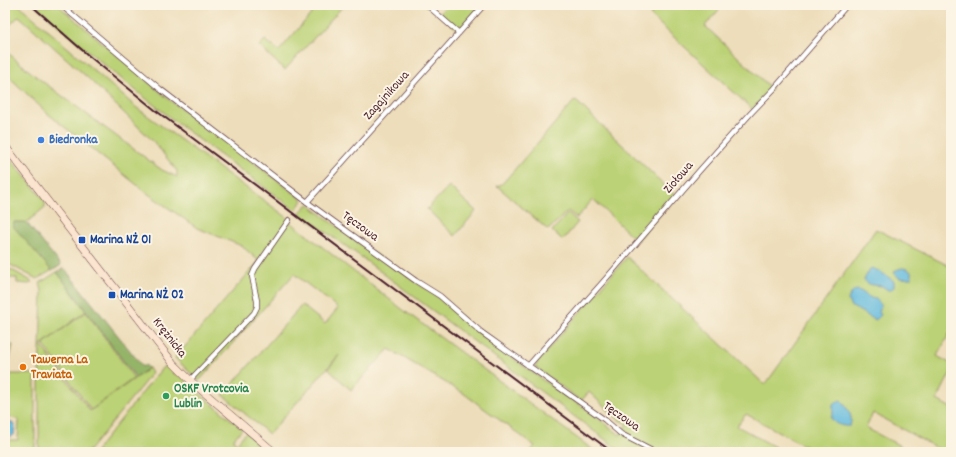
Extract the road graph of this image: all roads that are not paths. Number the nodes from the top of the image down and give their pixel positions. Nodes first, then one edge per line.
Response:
1 (61, 5) edge
2 (427, 5) edge
3 (484, 5) edge
4 (846, 5) edge
5 (459, 33) junction
6 (5, 146) edge
7 (307, 202) junction
8 (289, 220) dead end
9 (528, 366) junction
10 (190, 380) junction
11 (274, 452) edge
12 (656, 452) edge

1 - 7 street, Tęczowa
2 - 5 street
3 - 5 street, Zagajnikowa
4 - 9 street, Ziołowa
5 - 7 street, Zagajnikowa
6 - 10 street, Krężnicka
7 - 9 street, Tęczowa
8 - 10 street
9 - 12 street, Tęczowa
10 - 11 street, Krężnicka

